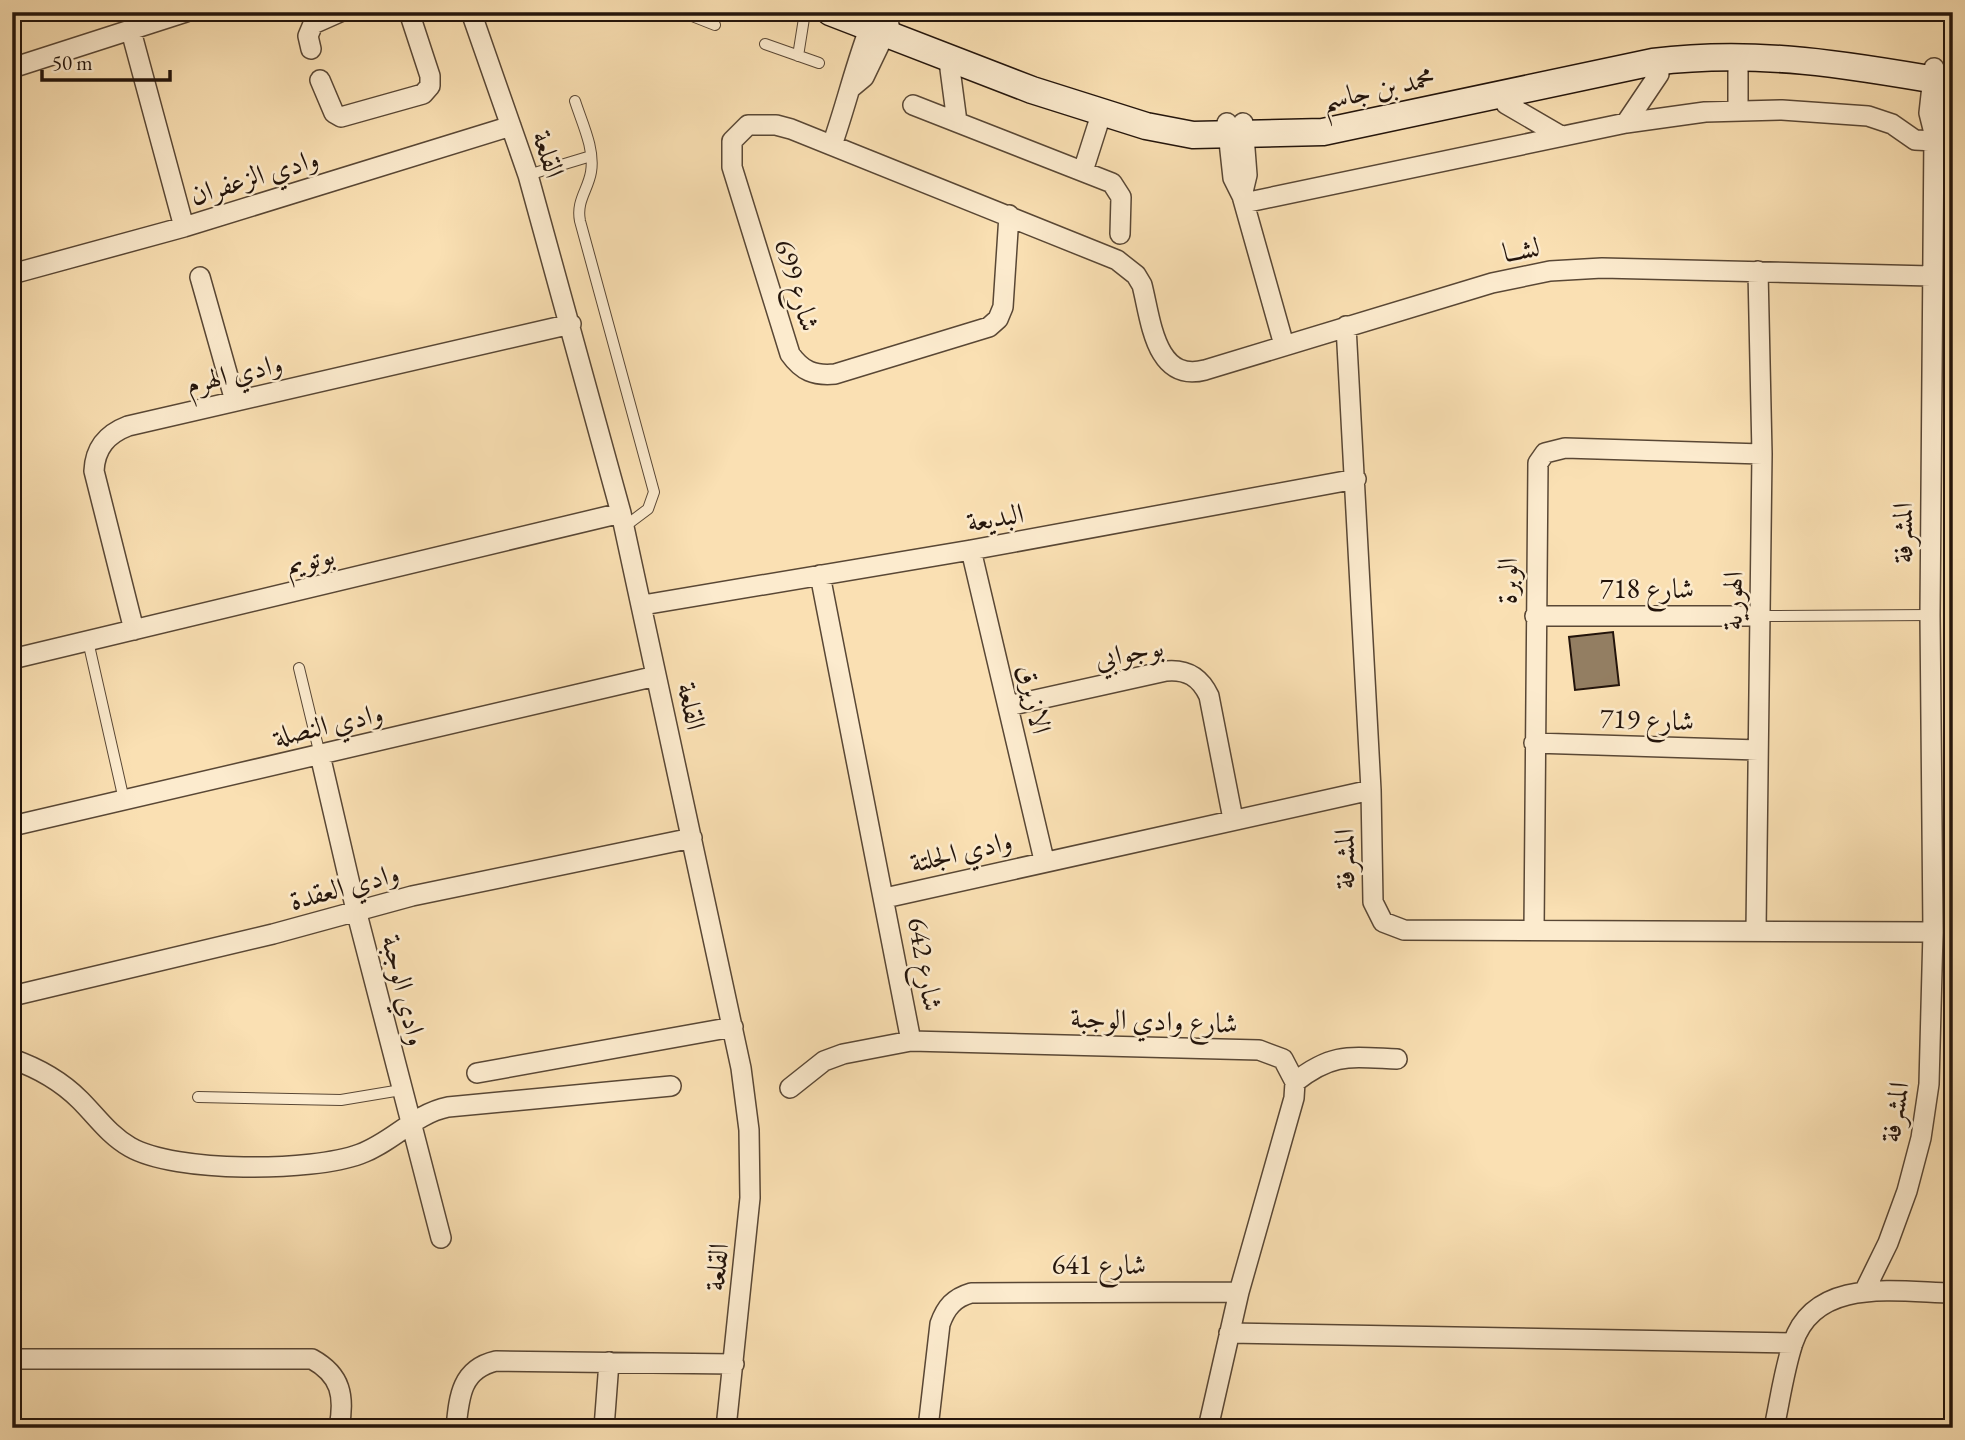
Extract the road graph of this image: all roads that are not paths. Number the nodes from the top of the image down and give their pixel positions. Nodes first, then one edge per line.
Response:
1 (186, 12) edge
2 (340, 12) edge
3 (409, 12) edge
4 (471, 12) edge
5 (682, 12) edge
6 (810, 13) edge
7 (875, 23) edge
8 (715, 25) dead end
9 (131, 31) junction
10 (765, 44) dead end
11 (312, 49) dead end
12 (798, 56) junction
13 (943, 61) junction
14 (819, 63) dead end
15 (1738, 67) junction
16 (12, 68) edge
17 (1882, 70) junction
18 (1659, 74) junction
19 (1945, 76) edge
20 (320, 80) dead end
21 (575, 101) dead end
22 (1506, 104) junction
23 (914, 105) dead end
24 (1738, 110) junction
25 (957, 122) junction
26 (1626, 122) junction
27 (1098, 124) junction
28 (511, 126) junction
29 (1236, 129) junction
30 (1175, 132) junction
31 (1301, 135) junction
32 (1561, 136) junction
33 (1940, 139) edge
34 (832, 145) junction
35 (591, 156) junction
36 (1083, 171) junction
37 (528, 175) junction
38 (1243, 199) junction
39 (1009, 215) junction
40 (184, 227) junction
41 (1120, 234) dead end
42 (1758, 271) junction
43 (12, 274) edge
44 (200, 276) dead end
45 (1931, 276) junction
46 (571, 324) junction
47 (1346, 326) junction
48 (1284, 345) junction
49 (235, 401) junction
50 (1762, 454) junction
51 (1356, 479) junction
52 (623, 520) junction
53 (971, 550) junction
54 (820, 575) junction
55 (643, 605) junction
56 (1930, 615) junction
57 (1535, 616) junction
58 (1760, 616) junction
59 (134, 630) junction
60 (88, 641) junction
61 (12, 659) edge
62 (299, 668) dead end
63 (656, 676) junction
64 (1007, 706) junction
65 (1534, 743) junction
66 (1758, 750) junction
67 (320, 754) junction
68 (1371, 790) junction
69 (124, 800) junction
70 (1233, 819) junction
71 (12, 826) edge
72 (692, 838) junction
73 (1044, 860) junction
74 (885, 898) junction
75 (356, 910) junction
76 (1534, 930) junction
77 (1756, 931) junction
78 (1933, 932) junction
79 (12, 996) edge
80 (733, 1027) junction
81 (911, 1041) junction
82 (12, 1059) edge
83 (1397, 1059) dead end
84 (477, 1073) dead end
85 (1295, 1082) junction
86 (671, 1086) dead end
87 (790, 1088) dead end
88 (401, 1090) junction
89 (198, 1097) dead end
90 (410, 1124) junction
91 (440, 1238) dead end
92 (1239, 1292) junction
93 (1864, 1292) junction
94 (1953, 1293) edge
95 (1229, 1333) junction
96 (1793, 1343) junction
97 (12, 1359) edge
98 (609, 1362) junction
99 (734, 1364) junction
100 (339, 1428) edge
101 (456, 1428) edge
102 (604, 1428) edge
103 (726, 1428) edge
104 (928, 1428) edge
105 (1208, 1428) edge
106 (1774, 1428) edge

1 - 9 street
2 - 11 street
3 - 20 street
4 - 28 street, القلعة
5 - 8 lane
6 - 7 street, محمد بن جاسم
6 - 12 lane
7 - 13 street, محمد بن جاسم
7 - 29 street, محمد بن جاسم
7 - 34 street
9 - 16 street
9 - 40 street
10 - 12 lane
12 - 14 lane
13 - 25 street
13 - 27 street
13 - 30 street, محمد بن جاسم
15 - 17 street
15 - 18 street
15 - 24 street
17 - 19 street, محمد بن جاسم
17 - 31 street, محمد بن جاسم
18 - 22 street
18 - 26 street
19 - 29 street, محمد بن جاسم
19 - 33 street, المشرفة
21 - 35 lane
22 - 31 street
22 - 32 street
23 - 25 street
24 - 26 street
24 - 33 street
25 - 36 street
26 - 32 street
27 - 30 street
27 - 36 street
28 - 37 street, القلعة
28 - 40 street, وادي الزعفران
29 - 30 street, محمد بن جاسم
29 - 31 street, محمد بن جاسم
29 - 38 street
32 - 38 street
33 - 45 street, المشرفة
34 - 39 street, شارع 699
34 - 39 street, شارع 699
35 - 37 lane
35 - 52 lane
36 - 41 street
37 - 46 street, القلعة
38 - 48 street
39 - 48 street, شارع 699
40 - 43 street, وادي الزعفران
42 - 45 street, لشــا
42 - 47 street, لشــا
42 - 50 street, الهورية
44 - 49 street
45 - 56 street, المشرفة
46 - 49 street, وادي الهرم
46 - 52 street, القلعة
47 - 48 street, لشــا
47 - 51 street, المشرفة
49 - 59 street, وادي الهرم
50 - 57 street, الوبرة
50 - 58 street, الهورية
51 - 53 street, البديعة
51 - 68 street, المشرفة
52 - 55 street, القلعة
52 - 59 street, بوتويم
53 - 54 street, البديعة
53 - 64 street, الازيرق
54 - 55 street, البديعة
54 - 74 street, وادي الجلتة
55 - 63 street, القلعة
56 - 58 lane
56 - 78 street, المشرفة
57 - 58 street, شارع 718
57 - 65 street, الوبرة
58 - 66 street, الهورية
59 - 60 street, بوتويم
60 - 61 street, بوتويم
60 - 69 lane
62 - 67 lane
63 - 67 street, وادي النصلة
63 - 72 street, القلعة
64 - 70 street, بوجوابي
64 - 73 street, الازيرق
65 - 66 street, شارع 719
65 - 76 street, الوبرة
66 - 77 street, الهورية
67 - 69 street, وادي النصلة
67 - 75 street, وادي الوجبة
68 - 70 street, وادي الجلتة
68 - 76 street, المشرفة
69 - 71 street, وادي النصلة
70 - 73 street, وادي الجلتة
72 - 75 street, وادي العقدة
72 - 80 street, القلعة
73 - 74 street, وادي الجلتة
74 - 81 street, شارع 642
75 - 79 street, وادي العقدة
75 - 88 street, وادي الوجبة
76 - 77 street, المشرفة
77 - 78 street, المشرفة
78 - 93 street, المشرفة
80 - 84 street
80 - 99 street, القلعة
81 - 85 street, شارع وادي الوجبة
81 - 87 street, شارع وادي الوجبة
82 - 90 street
83 - 85 street
85 - 92 street
86 - 90 street
88 - 89 lane
88 - 90 street, وادي الوجبة
90 - 91 street, وادي الوجبة
92 - 95 street
92 - 104 street, شارع 641
93 - 94 street
93 - 96 street
95 - 96 street
95 - 105 street
96 - 106 street
97 - 100 street
98 - 99 street
98 - 101 street
98 - 102 street
99 - 103 street, القلعة

